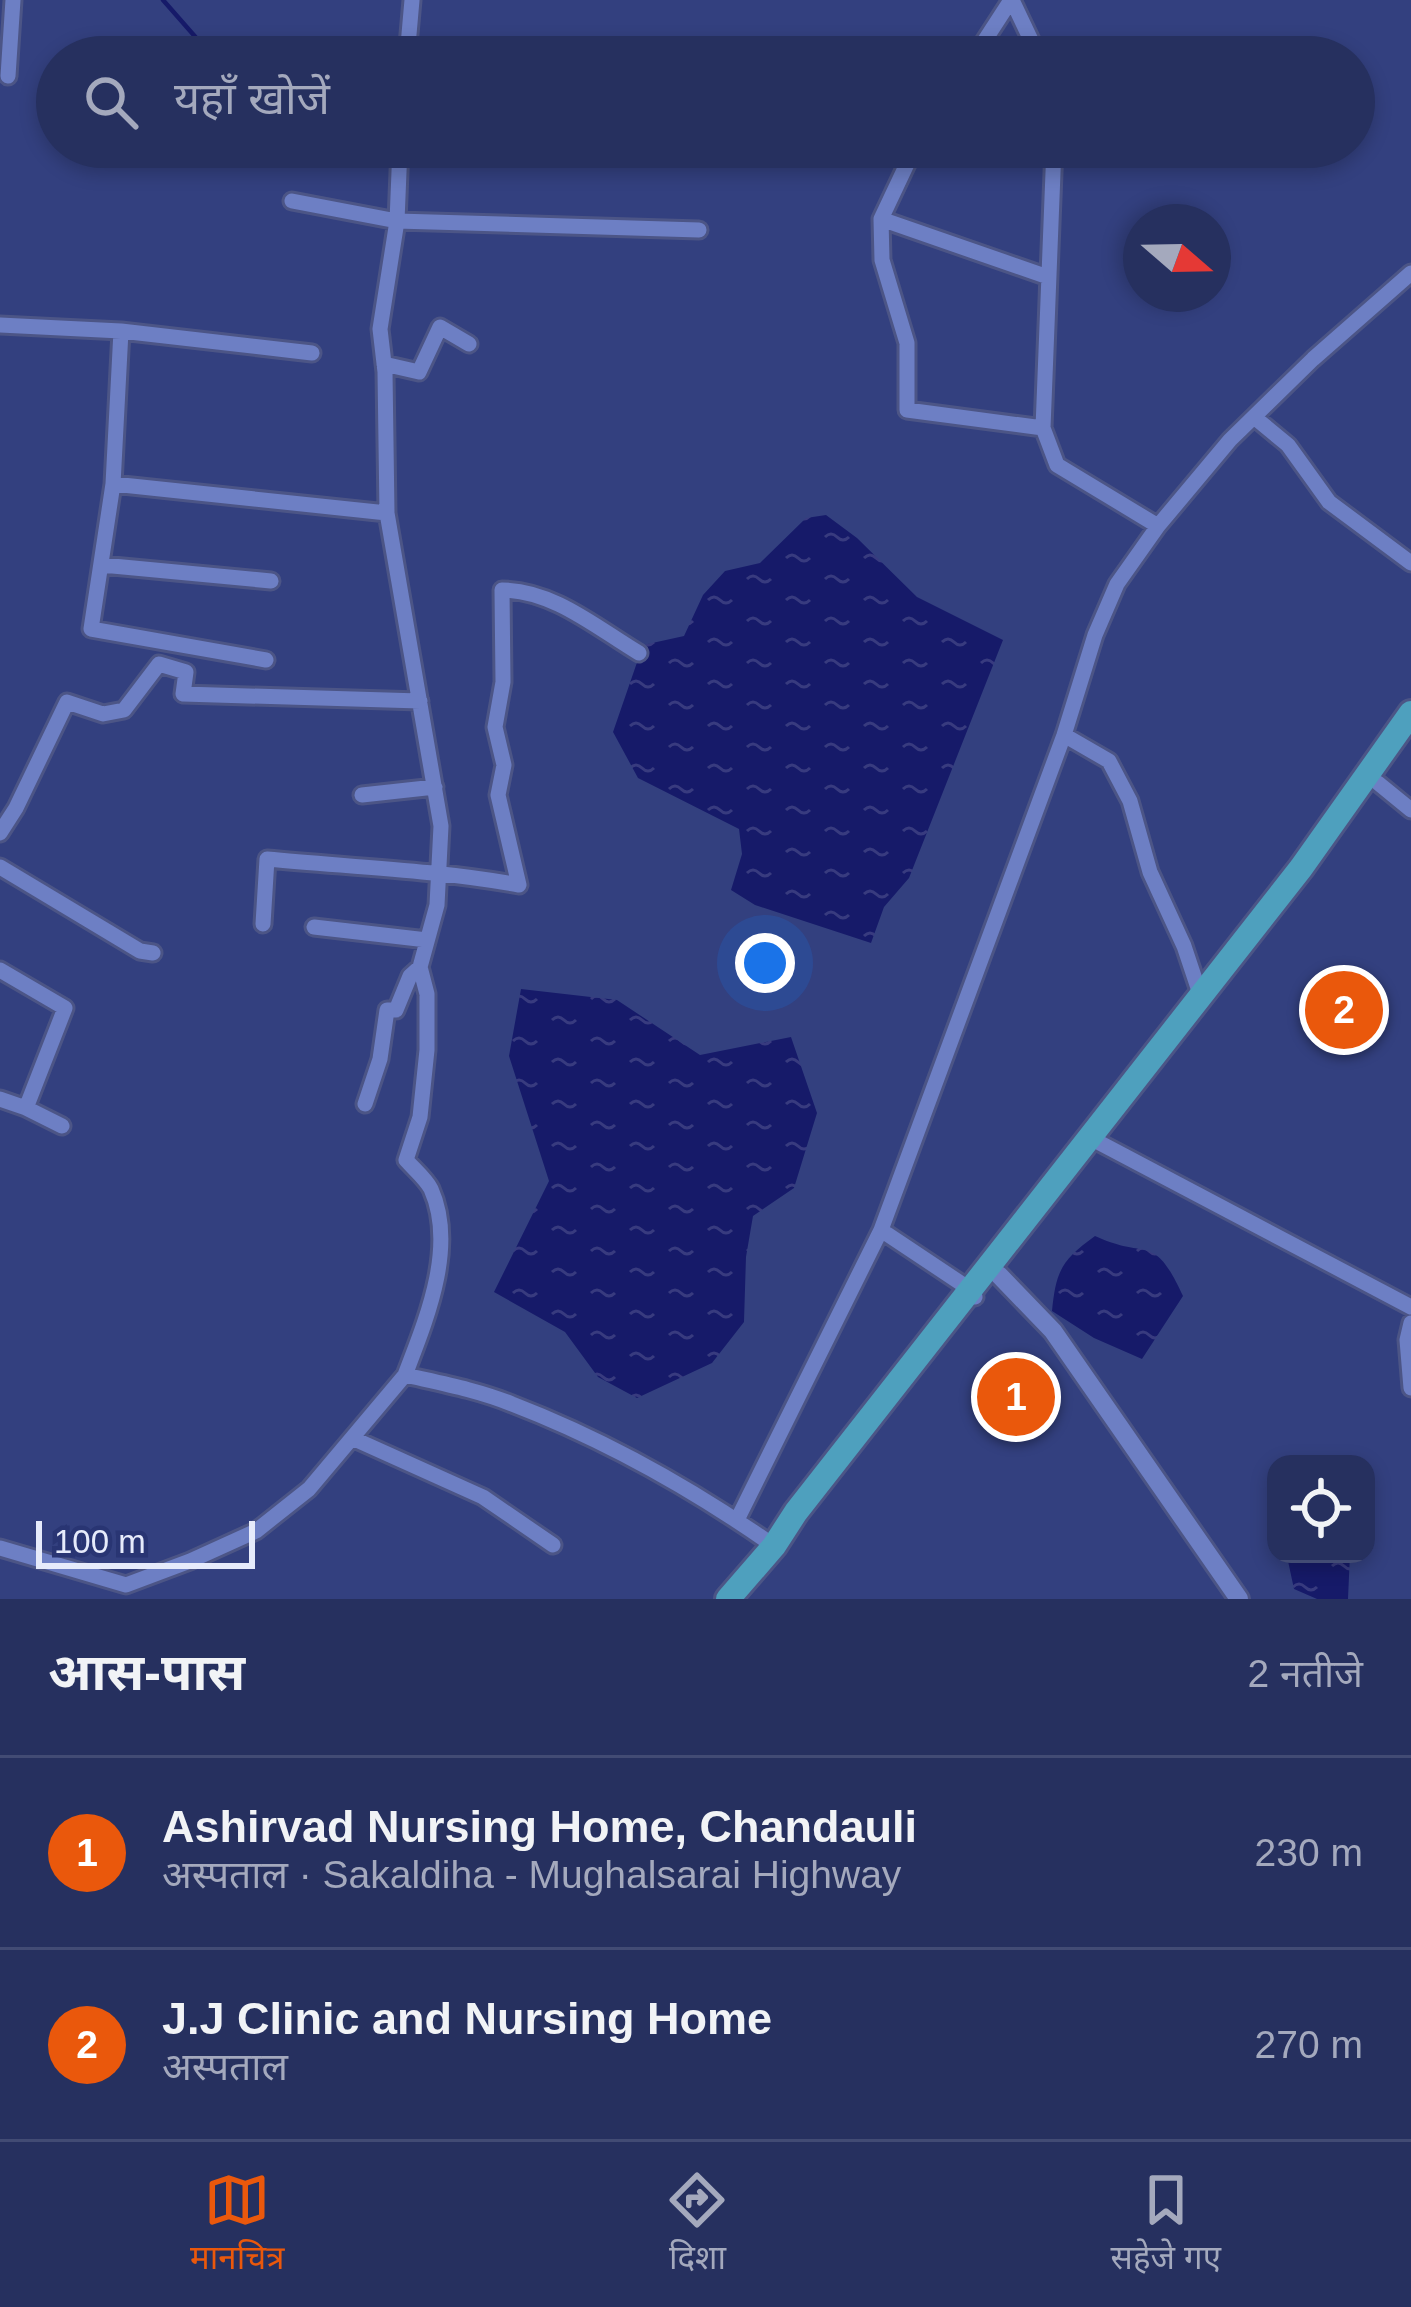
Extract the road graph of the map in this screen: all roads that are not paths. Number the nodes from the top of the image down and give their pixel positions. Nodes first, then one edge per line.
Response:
1 (14, 0) edge
2 (412, 0) edge
3 (1012, 0) edge
4 (409, 36) edge
5 (988, 36) edge
6 (1029, 36) edge
7 (8, 76) dead end
8 (399, 168) edge
9 (905, 168) edge
10 (1053, 168) edge
11 (292, 201) dead end
12 (881, 218) junction
13 (397, 221) junction
14 (699, 230) dead end
15 (1411, 273) edge
16 (1048, 277) junction
17 (0, 325) edge
18 (122, 331) junction
19 (469, 344) dead end
20 (312, 353) dead end
21 (384, 364) junction
22 (1254, 417) junction
23 (1043, 428) junction
24 (113, 484) junction
25 (387, 513) junction
26 (1158, 526) junction
27 (1411, 563) edge
28 (102, 565) junction
29 (271, 581) dead end
30 (640, 653) dead end
31 (266, 660) dead end
32 (420, 701) junction
33 (1411, 713) edge
34 (1064, 735) junction
35 (1411, 741) edge
36 (1378, 783) junction
37 (435, 787) junction
38 (362, 795) dead end
39 (1411, 809) edge
40 (0, 833) edge
41 (0, 867) edge
42 (439, 870) junction
43 (263, 924) dead end
44 (314, 927) dead end
45 (427, 940) junction
46 (153, 953) dead end
47 (420, 967) junction
48 (0, 970) edge
49 (1201, 997) junction
50 (0, 1099) edge
51 (365, 1104) dead end
52 (26, 1108) junction
53 (62, 1126) dead end
54 (1100, 1143) junction
55 (881, 1230) junction
56 (998, 1275) junction
57 (974, 1295) junction
58 (1411, 1307) edge
59 (1411, 1323) edge
60 (404, 1375) junction
61 (1411, 1388) edge
62 (352, 1438) junction
63 (736, 1520) junction
64 (553, 1545) dead end
65 (774, 1546) junction
66 (0, 1548) edge
67 (126, 1592) edge
68 (728, 1599) edge
69 (744, 1599) edge
70 (1239, 1599) edge

1 - 7 street
2 - 4 street
3 - 5 street
3 - 6 street
8 - 13 street
9 - 12 street
10 - 16 street
11 - 13 street
12 - 16 street
12 - 23 street
13 - 14 street
13 - 21 street
15 - 22 street
16 - 23 street
17 - 18 street
18 - 20 street
18 - 24 street
19 - 21 street
21 - 25 street
22 - 26 street
22 - 27 street
23 - 26 street
24 - 25 street
24 - 28 street
25 - 32 street
26 - 34 street
28 - 29 street
28 - 31 street
30 - 42 street
32 - 37 street
32 - 40 street
33 - 49 highway
34 - 49 street
34 - 55 street
35 - 36 highway
36 - 39 street
36 - 54 highway
37 - 38 street
37 - 42 street
41 - 46 street
42 - 43 street
42 - 45 street
44 - 45 street
45 - 47 street
47 - 51 street
47 - 60 street
48 - 52 street
49 - 57 highway
50 - 52 street
52 - 53 street
54 - 56 highway
54 - 58 street
55 - 57 street
55 - 63 street
56 - 57 highway
56 - 70 street
57 - 65 highway
57 - 69 highway
59 - 61 street
60 - 62 street
60 - 63 street
62 - 64 street
62 - 67 street
63 - 65 street
65 - 68 highway
66 - 67 street

